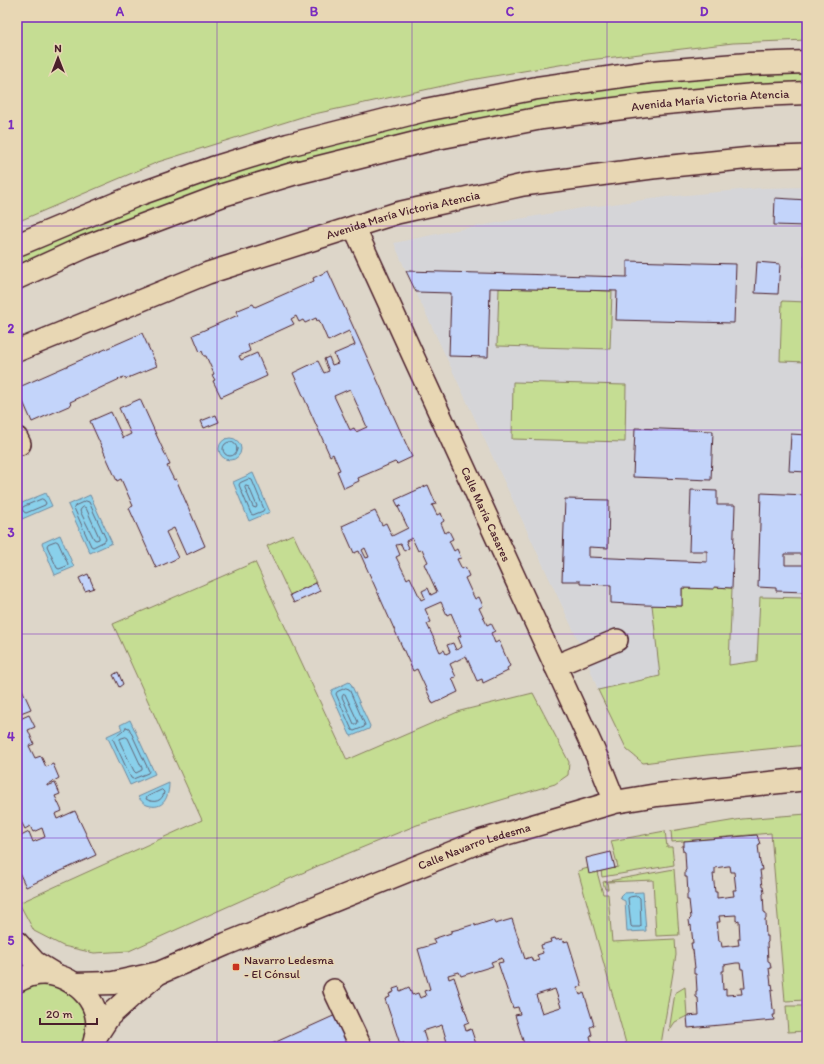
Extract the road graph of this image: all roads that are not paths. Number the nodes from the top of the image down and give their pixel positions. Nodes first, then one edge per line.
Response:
1 (807, 62) edge
2 (807, 93) edge
3 (807, 156) edge
4 (354, 227) junction
5 (17, 245) edge
6 (17, 278) edge
7 (17, 351) edge
8 (617, 640) dead end
9 (555, 666) junction
10 (807, 779) edge
11 (615, 802) junction
12 (17, 942) edge
13 (159, 973) junction
14 (66, 980) junction
15 (17, 981) edge
16 (334, 990) dead end
17 (94, 1041) edge
18 (361, 1047) edge

1 - 5 main road
2 - 6 main road, Avenida María Victoria Atencia
3 - 4 street, Avenida María Victoria Atencia
4 - 7 street, Avenida María Victoria Atencia
4 - 9 street, Calle María Casares
8 - 9 street
9 - 11 street, Calle María Casares
10 - 11 main road, Calle Navarro Ledesma
11 - 13 main road, Calle Navarro Ledesma
12 - 14 street
13 - 14 main road, Calle Navarro Ledesma
13 - 17 main road, Calle Navarro Ledesma
14 - 15 main road, Calle Navarro Ledesma
14 - 17 main road
16 - 18 street

